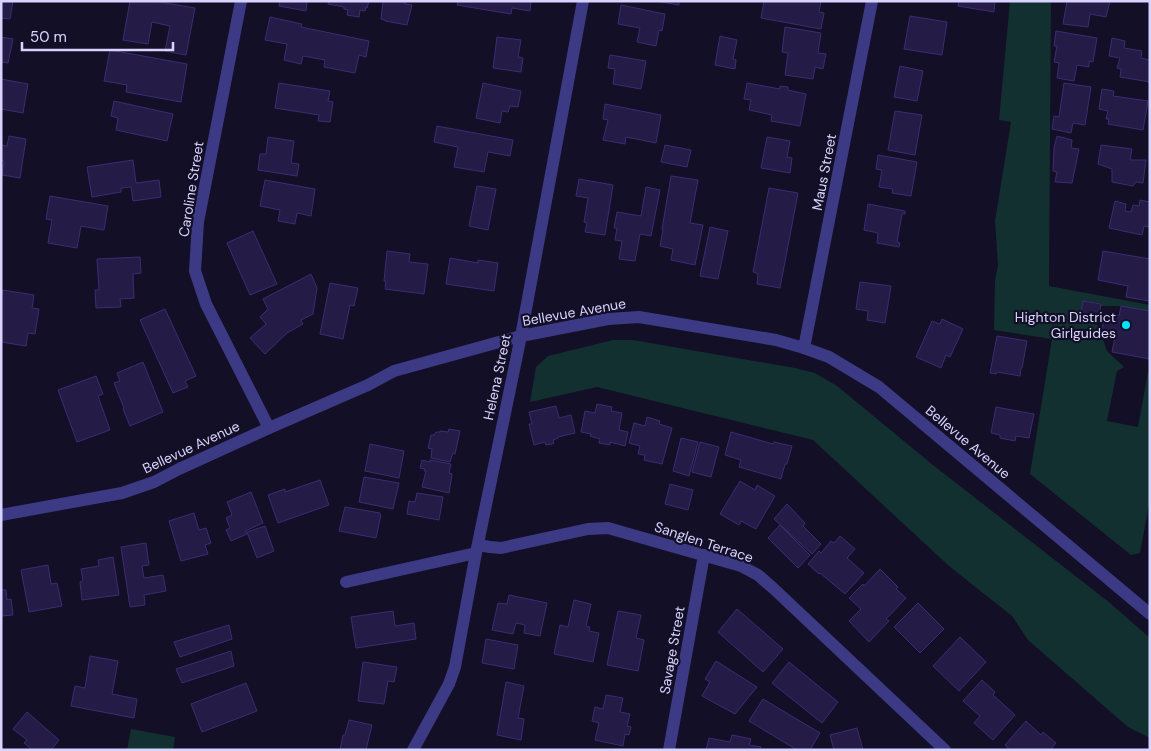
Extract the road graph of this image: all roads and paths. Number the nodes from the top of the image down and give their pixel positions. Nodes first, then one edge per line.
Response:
1 (241, 1) edge
2 (583, 1) edge
3 (872, 1) edge
4 (521, 336) junction
5 (804, 348) junction
6 (269, 428) junction
7 (1, 515) edge
8 (477, 549) junction
9 (704, 555) junction
10 (346, 582) dead end
11 (1150, 614) edge
12 (930, 736) junction
13 (413, 750) edge
14 (670, 750) edge
15 (928, 750) edge
16 (945, 750) edge

1 - 6 street, Caroline Street
2 - 4 street, Helena Street
3 - 5 street, Maus Street
4 - 5 street, Bellevue Avenue
4 - 6 street, Bellevue Avenue
4 - 8 street, Helena Street
5 - 11 street, Bellevue Avenue
6 - 7 street, Bellevue Avenue
8 - 9 street, Sanglen Terrace
8 - 10 street, Sanglen Terrace
8 - 13 street, Helena Street
9 - 12 street, Sanglen Terrace
9 - 14 street, Savage Street
12 - 15 street
12 - 16 street, Sanglen Terrace

